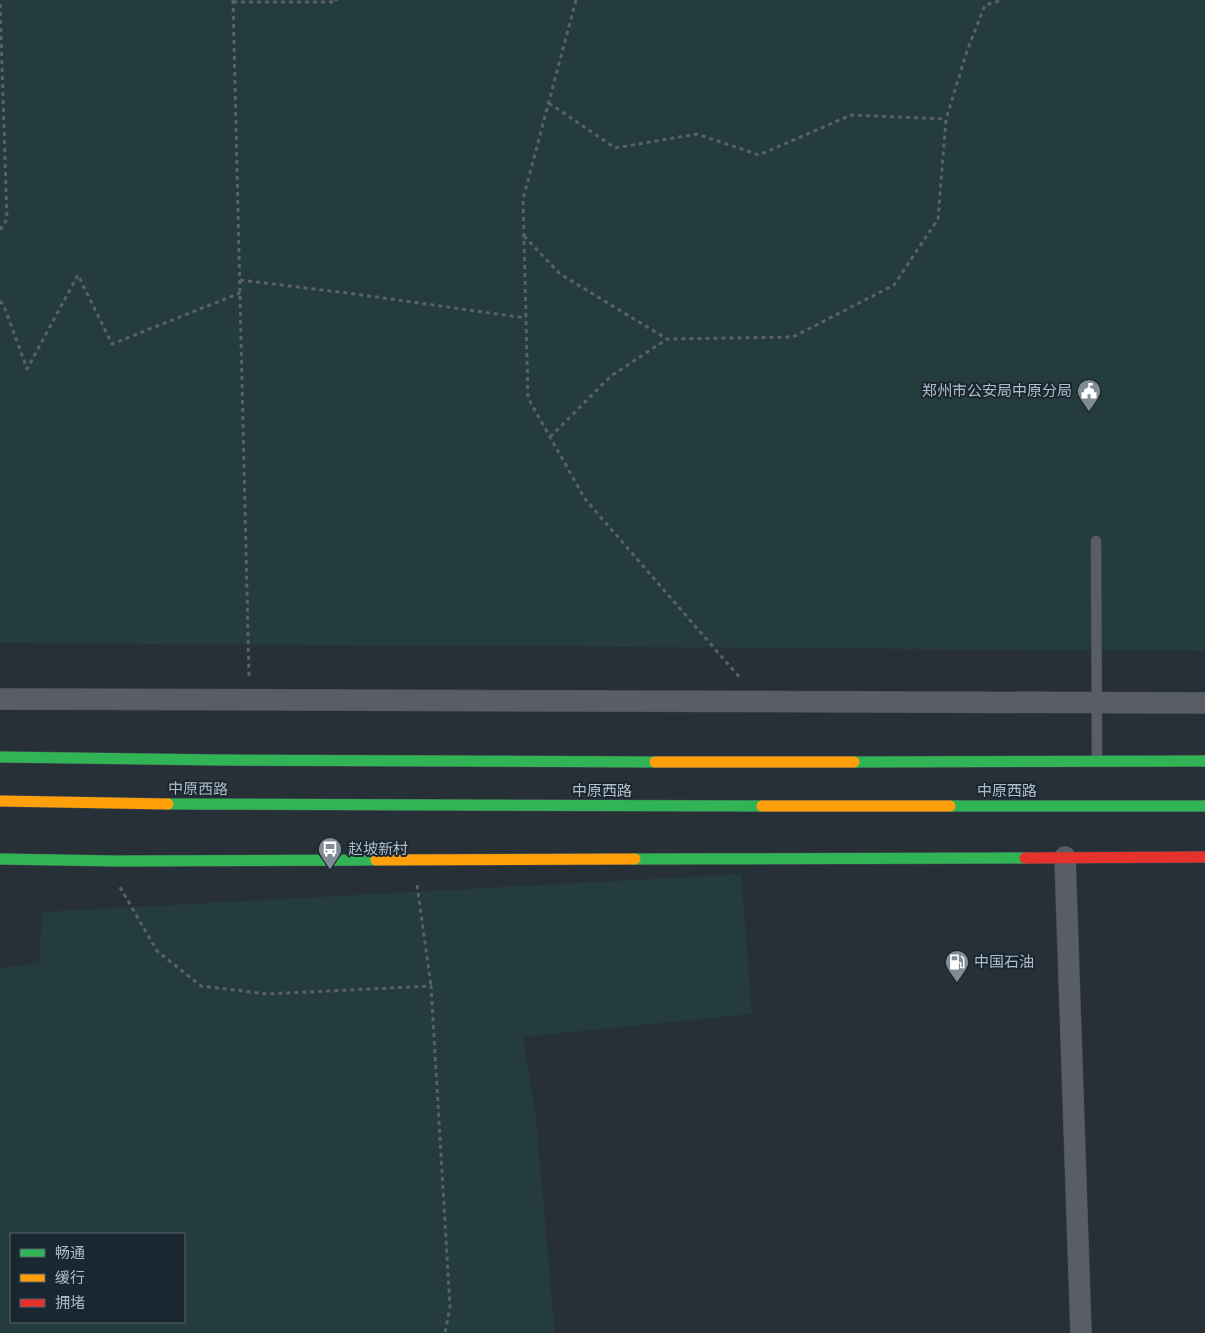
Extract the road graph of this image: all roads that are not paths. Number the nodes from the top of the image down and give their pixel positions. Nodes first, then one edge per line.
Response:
1 (1096, 541) dead end
2 (0, 699) edge
3 (1097, 703) junction
4 (1205, 704) edge
5 (0, 757) edge
6 (1097, 761) junction
7 (1205, 761) edge
8 (0, 801) edge
9 (1205, 806) edge
10 (1065, 857) junction
11 (1205, 857) edge
12 (0, 859) edge
13 (1081, 1333) edge

1 - 3 lane
2 - 3 street
3 - 4 street
3 - 6 lane
5 - 6 main road, 中原西路
6 - 7 main road, 中原西路
8 - 9 main road, 中原西路
10 - 11 main road
10 - 12 main road
10 - 13 street

